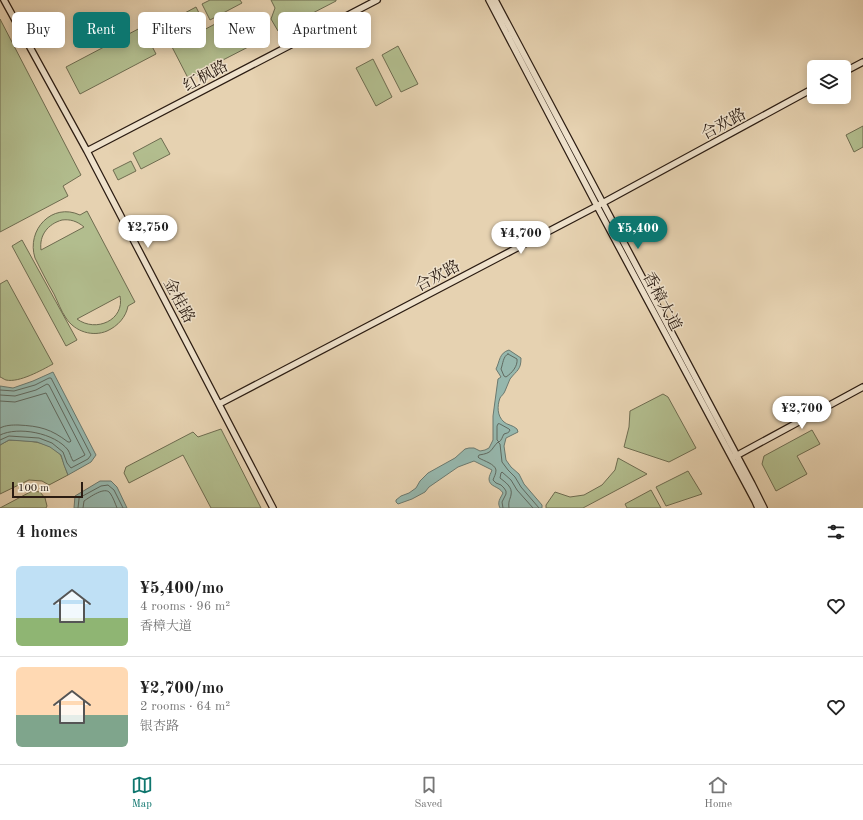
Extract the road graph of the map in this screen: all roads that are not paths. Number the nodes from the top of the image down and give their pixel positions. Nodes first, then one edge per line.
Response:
1 (4, 0) edge
2 (377, 0) edge
3 (488, 0) edge
4 (495, 0) edge
5 (863, 62) edge
6 (851, 68) edge
7 (807, 92) edge
8 (87, 151) junction
9 (603, 202) junction
10 (597, 206) junction
11 (863, 387) edge
12 (219, 404) junction
13 (735, 457) junction
14 (273, 508) edge
15 (758, 508) edge
16 (764, 508) edge

1 - 8 street, 金桂路
2 - 8 street, 红枫路
3 - 10 street, 香樟大道
4 - 9 street, 香樟大道
5 - 6 street
7 - 9 street, 合欢路
8 - 12 street, 金桂路
9 - 10 street, 合欢路
9 - 13 street, 香樟大道
10 - 12 street, 合欢路
10 - 13 street, 香樟大道
11 - 13 street
12 - 14 street, 金桂路
13 - 15 street, 香樟大道
13 - 16 street, 香樟大道

